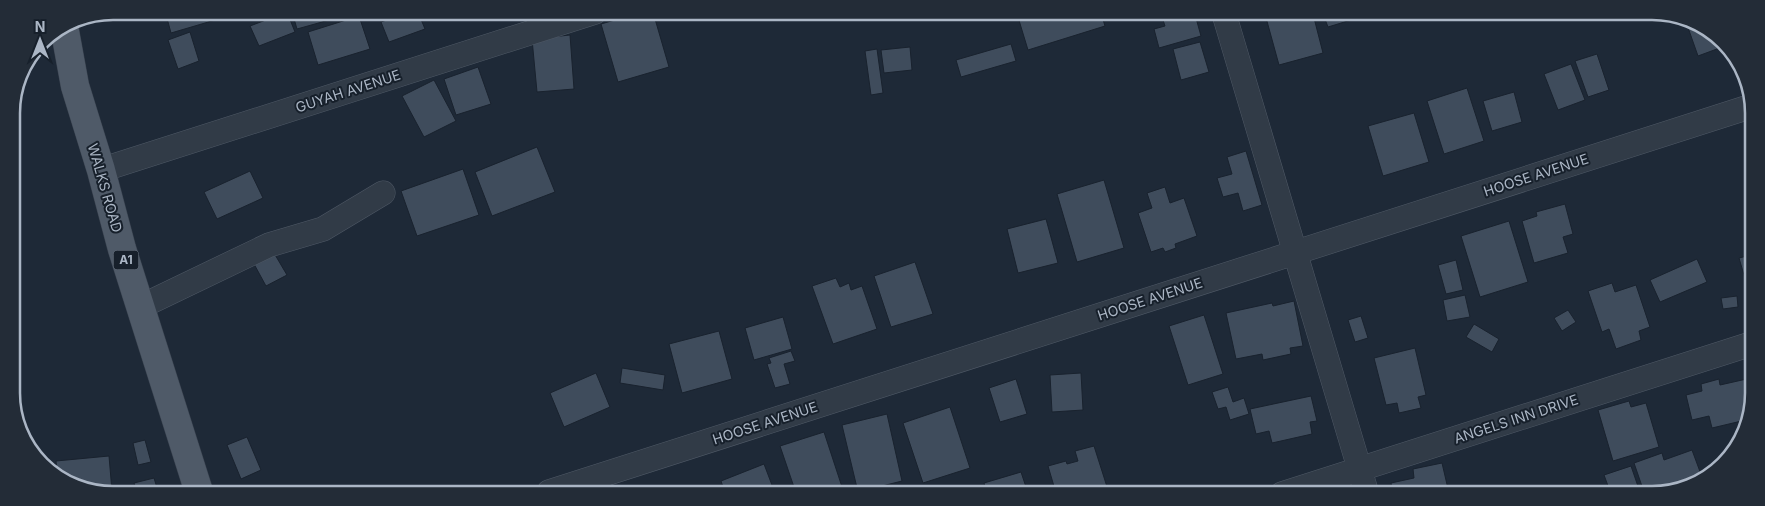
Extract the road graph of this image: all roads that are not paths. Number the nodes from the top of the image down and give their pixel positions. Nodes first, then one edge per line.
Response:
1 (570, 20) edge
2 (1226, 20) edge
3 (65, 33) edge
4 (1745, 108) edge
5 (101, 170) junction
6 (383, 193) dead end
7 (1296, 252) junction
8 (140, 306) junction
9 (1745, 346) edge
10 (1360, 469) junction
11 (197, 486) edge
12 (568, 486) edge
13 (1307, 486) edge
14 (1365, 486) edge

1 - 5 street, GUYAH AVENUE
2 - 7 street
3 - 5 main road, WALKS ROAD / A1
4 - 7 street, HOOSE AVENUE
5 - 8 main road, WALKS ROAD / A1
6 - 8 street
7 - 10 street
7 - 12 street, HOOSE AVENUE
8 - 11 main road, WALKS ROAD / A1
9 - 10 street, ANGELS INN DRIVE
10 - 13 street, ANGELS INN DRIVE
10 - 14 street

